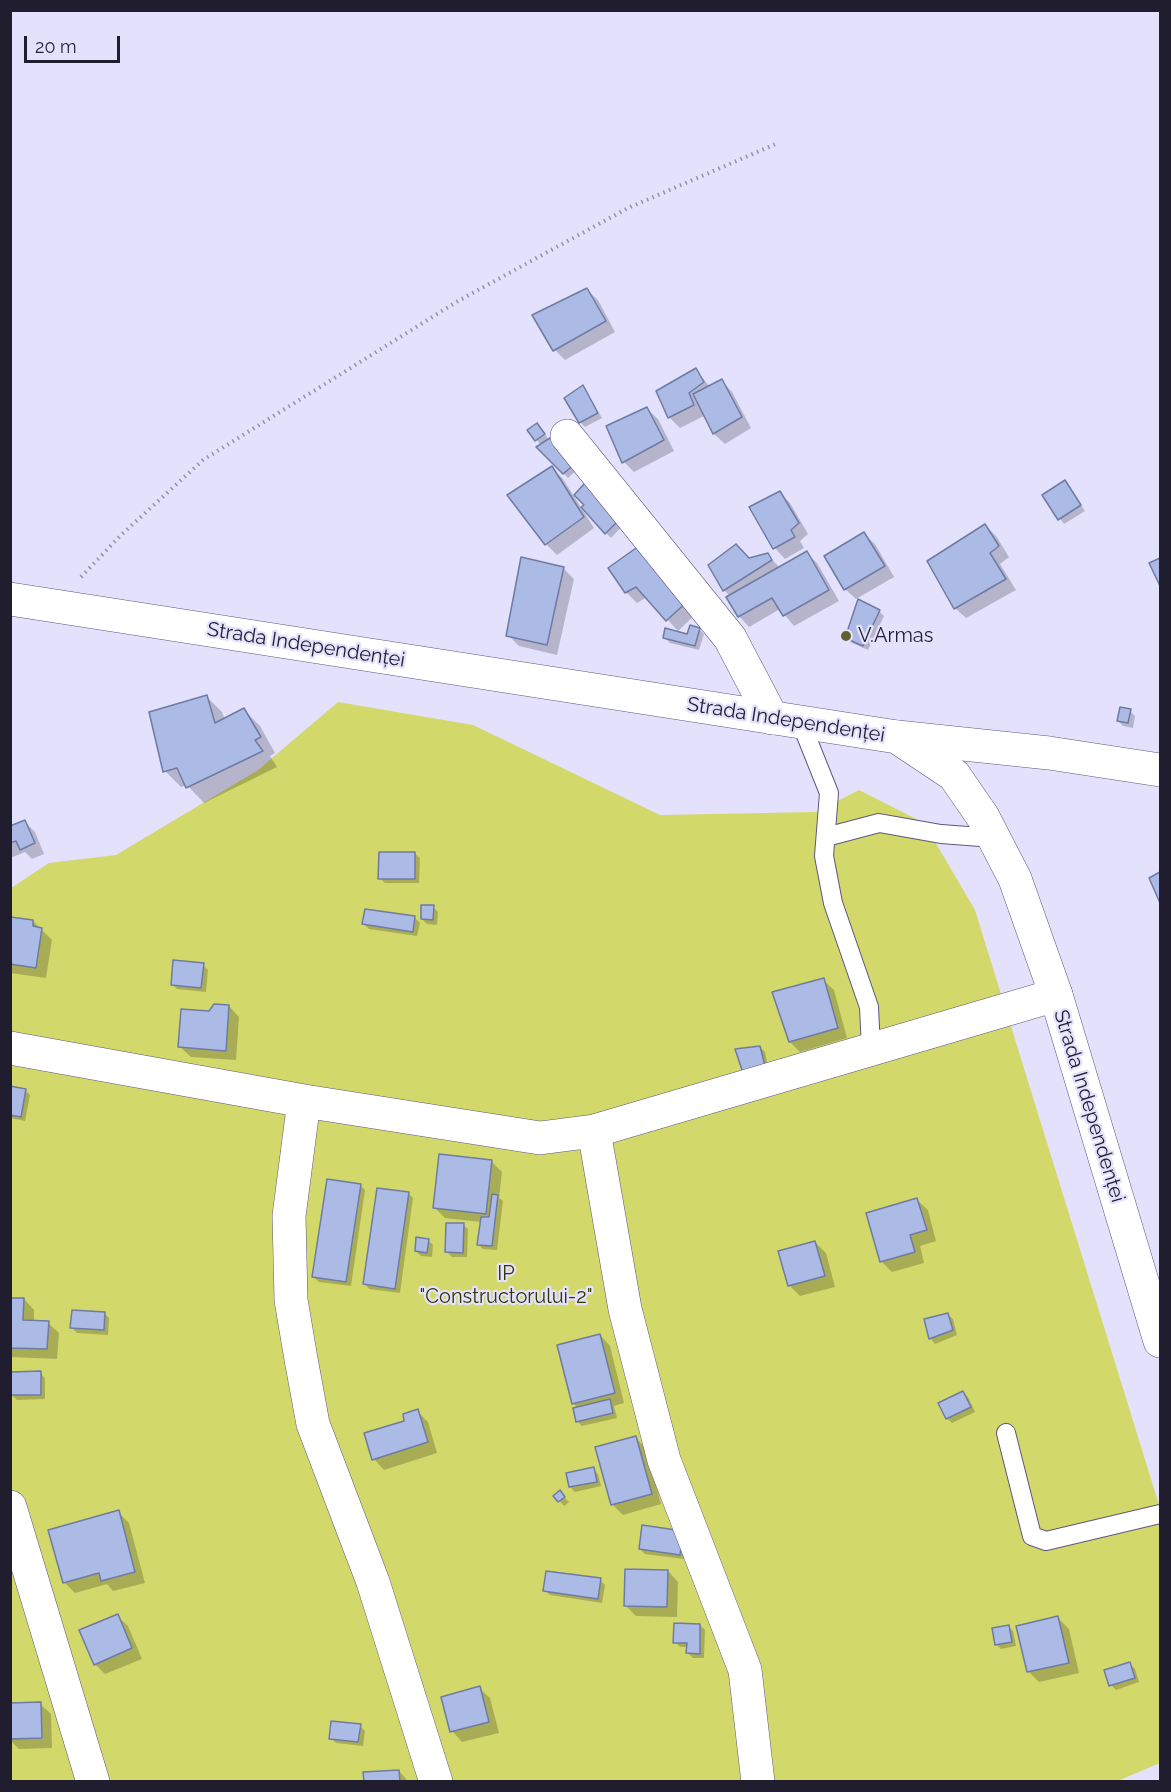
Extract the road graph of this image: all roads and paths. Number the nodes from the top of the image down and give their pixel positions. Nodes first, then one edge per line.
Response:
1 (778, 143) dead end
2 (567, 436) dead end
3 (10, 599) edge
4 (54, 606) junction
5 (787, 720) junction
6 (897, 737) junction
7 (1161, 770) edge
8 (826, 837) junction
9 (994, 838) junction
10 (1056, 995) junction
11 (10, 1048) edge
12 (871, 1049) junction
13 (304, 1101) junction
14 (594, 1131) junction
15 (1161, 1341) edge
16 (1006, 1433) dead end
17 (10, 1508) edge
18 (1161, 1514) edge
19 (93, 1782) edge
20 (436, 1782) edge
21 (758, 1782) edge

1 - 4 path
2 - 5 street
3 - 4 street, Strada Independenței
4 - 5 street, Strada Independenței
5 - 6 street, Strada Independenței
5 - 8 lane
6 - 7 street
6 - 9 street, Strada Independenței
8 - 9 lane
8 - 12 lane
9 - 10 street, Strada Independenței
10 - 12 street
10 - 15 street, Strada Independenței
11 - 13 street
12 - 14 street
13 - 14 street
13 - 20 street
14 - 21 street
16 - 18 lane
17 - 19 street

